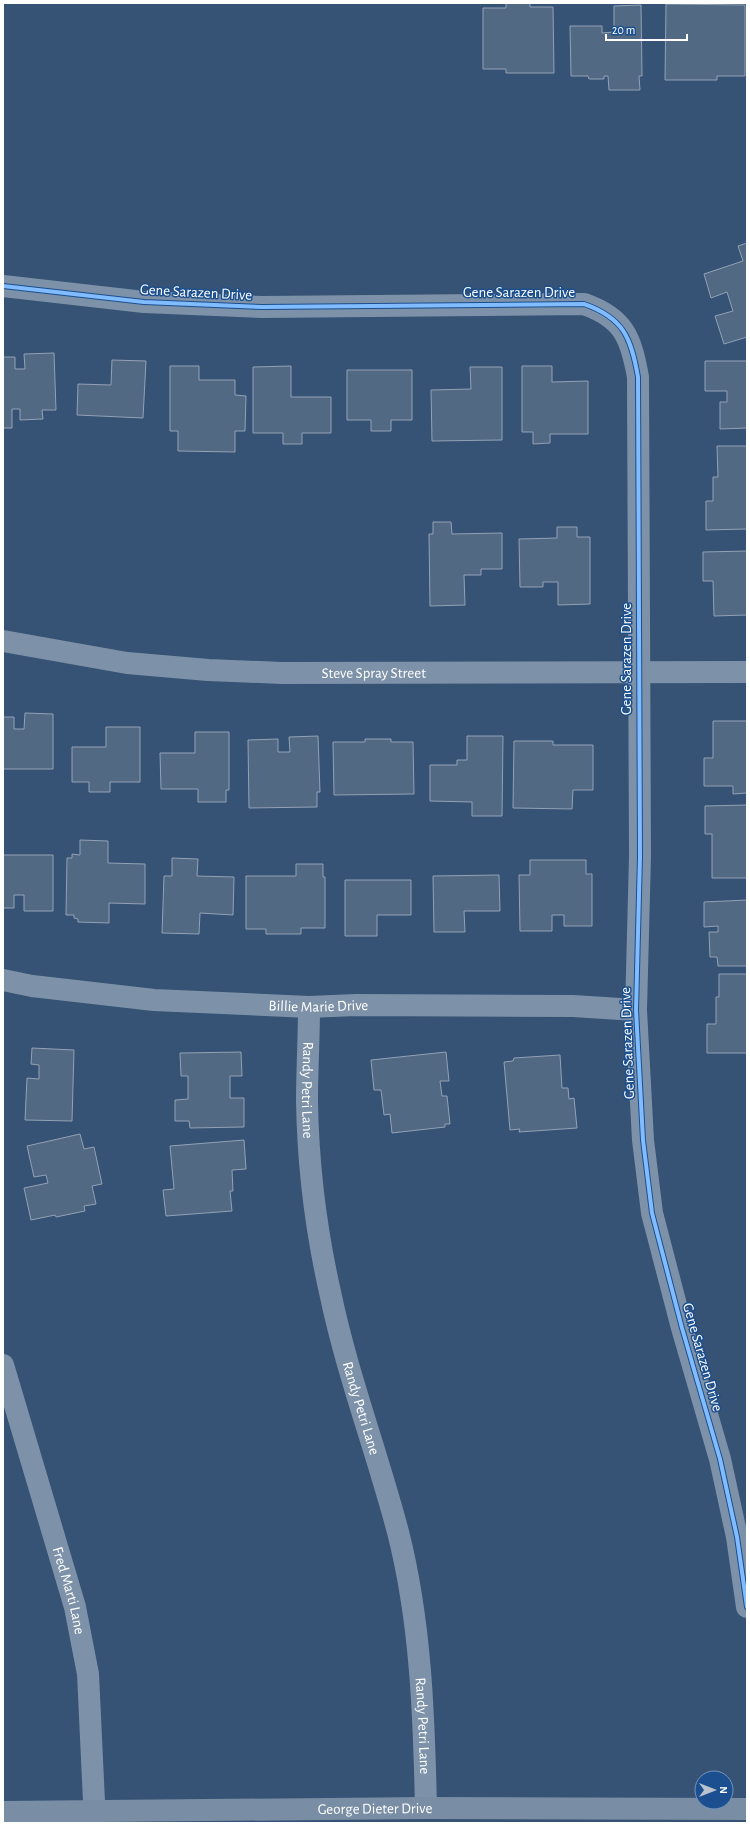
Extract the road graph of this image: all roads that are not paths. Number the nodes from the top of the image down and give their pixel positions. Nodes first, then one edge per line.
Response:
1 (3, 286) edge
2 (3, 641) edge
3 (638, 672) junction
4 (747, 672) edge
5 (3, 980) edge
6 (309, 1007) junction
7 (636, 1010) junction
8 (3, 1365) edge
9 (747, 1607) edge
10 (426, 1808) junction
11 (747, 1809) edge
12 (3, 1812) edge
13 (95, 1817) edge

1 - 3 street, Gene Sarazen Drive
2 - 3 street, Steve Spray Street
3 - 4 street, Steve Spray Street
3 - 7 street, Gene Sarazen Drive
5 - 6 street, Billie Marie Drive
6 - 7 street, Billie Marie Drive
6 - 10 street, Randy Petri Lane
7 - 9 street, Gene Sarazen Drive
8 - 13 street, Fred Marti Lane
10 - 11 main road, George Dieter Drive
10 - 13 main road, George Dieter Drive
12 - 13 main road, George Dieter Drive

